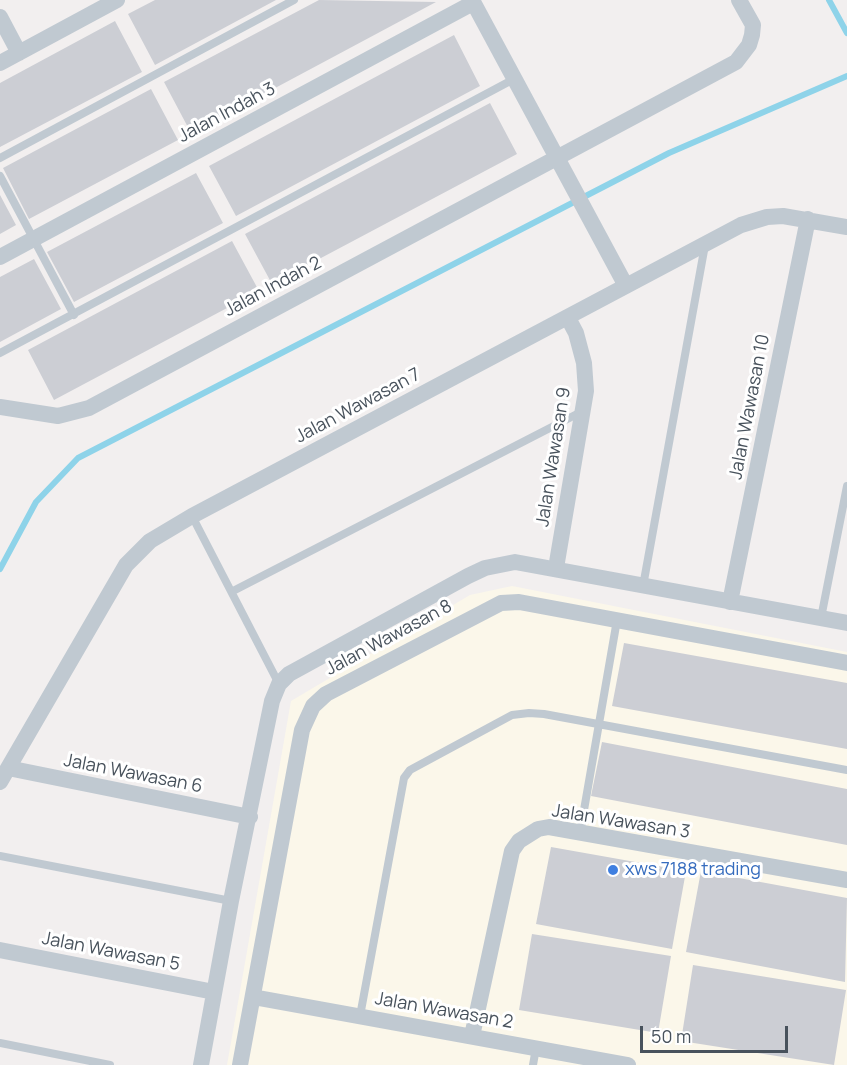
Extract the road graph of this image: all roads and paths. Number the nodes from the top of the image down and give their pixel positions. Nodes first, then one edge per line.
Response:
1 (117, 0) edge
2 (294, 0) edge
3 (739, 0) edge
4 (472, 2) edge
5 (0, 17) edge
6 (19, 53) junction
7 (0, 63) edge
8 (514, 79) junction
9 (0, 158) edge
10 (559, 162) junction
11 (0, 176) edge
12 (808, 219) junction
13 (847, 227) edge
14 (33, 240) junction
15 (705, 244) junction
16 (0, 257) edge
17 (626, 286) junction
18 (74, 315) junction
19 (568, 318) junction
20 (0, 353) edge
21 (0, 406) edge
22 (584, 411) junction
23 (847, 486) edge
24 (192, 516) junction
25 (556, 568) junction
26 (643, 586) junction
27 (232, 591) junction
28 (730, 602) junction
29 (821, 618) junction
30 (616, 620) junction
31 (847, 623) edge
32 (847, 663) edge
33 (279, 684) junction
34 (598, 724) junction
35 (847, 771) edge
36 (4, 775) edge
37 (250, 817) junction
38 (580, 833) junction
39 (0, 856) edge
40 (847, 880) edge
41 (231, 901) junction
42 (0, 950) edge
43 (214, 992) junction
44 (253, 997) junction
45 (360, 1016) junction
46 (472, 1036) junction
47 (0, 1043) edge
48 (536, 1048) junction
49 (110, 1065) edge
50 (201, 1065) edge
51 (240, 1065) edge
52 (533, 1065) edge
53 (628, 1065) edge

1 - 6 street
2 - 9 lane
3 - 10 street, Jalan Indah 2
4 - 8 street
4 - 14 street, Jalan Indah 3
5 - 6 street
6 - 7 street
8 - 10 street
8 - 18 lane
10 - 17 street
10 - 21 street, Jalan Indah 2
11 - 14 lane
12 - 13 street, Jalan Wawasan 7
12 - 15 street, Jalan Wawasan 7
12 - 28 street, Jalan Wawasan 10
14 - 16 street, Jalan Indah 3
14 - 18 lane
15 - 17 street, Jalan Wawasan 7
15 - 26 lane
17 - 19 street, Jalan Wawasan 7
18 - 20 lane
19 - 22 street, Jalan Wawasan 9
19 - 24 street, Jalan Wawasan 7
22 - 25 street, Jalan Wawasan 9
22 - 27 lane
23 - 29 lane
24 - 27 lane
24 - 36 street, Jalan Wawasan 7
25 - 26 street
25 - 33 street
26 - 28 street
27 - 33 lane
28 - 29 street
29 - 31 street
30 - 32 street, Jalan Wawasan 8
30 - 34 lane
30 - 44 street, Jalan Wawasan 8
33 - 37 street
34 - 35 lane
34 - 38 lane
34 - 45 lane
36 - 37 street, Jalan Wawasan 6
37 - 41 street
38 - 40 street, Jalan Wawasan 3
38 - 46 street, Jalan Wawasan 3
39 - 41 lane
41 - 43 street
42 - 43 street, Jalan Wawasan 5
43 - 50 street
44 - 45 street, Jalan Wawasan 2
44 - 51 street, Jalan Wawasan 8
45 - 46 street, Jalan Wawasan 2
46 - 48 street, Jalan Wawasan 2
47 - 49 lane
48 - 52 lane
48 - 53 street, Jalan Wawasan 2

